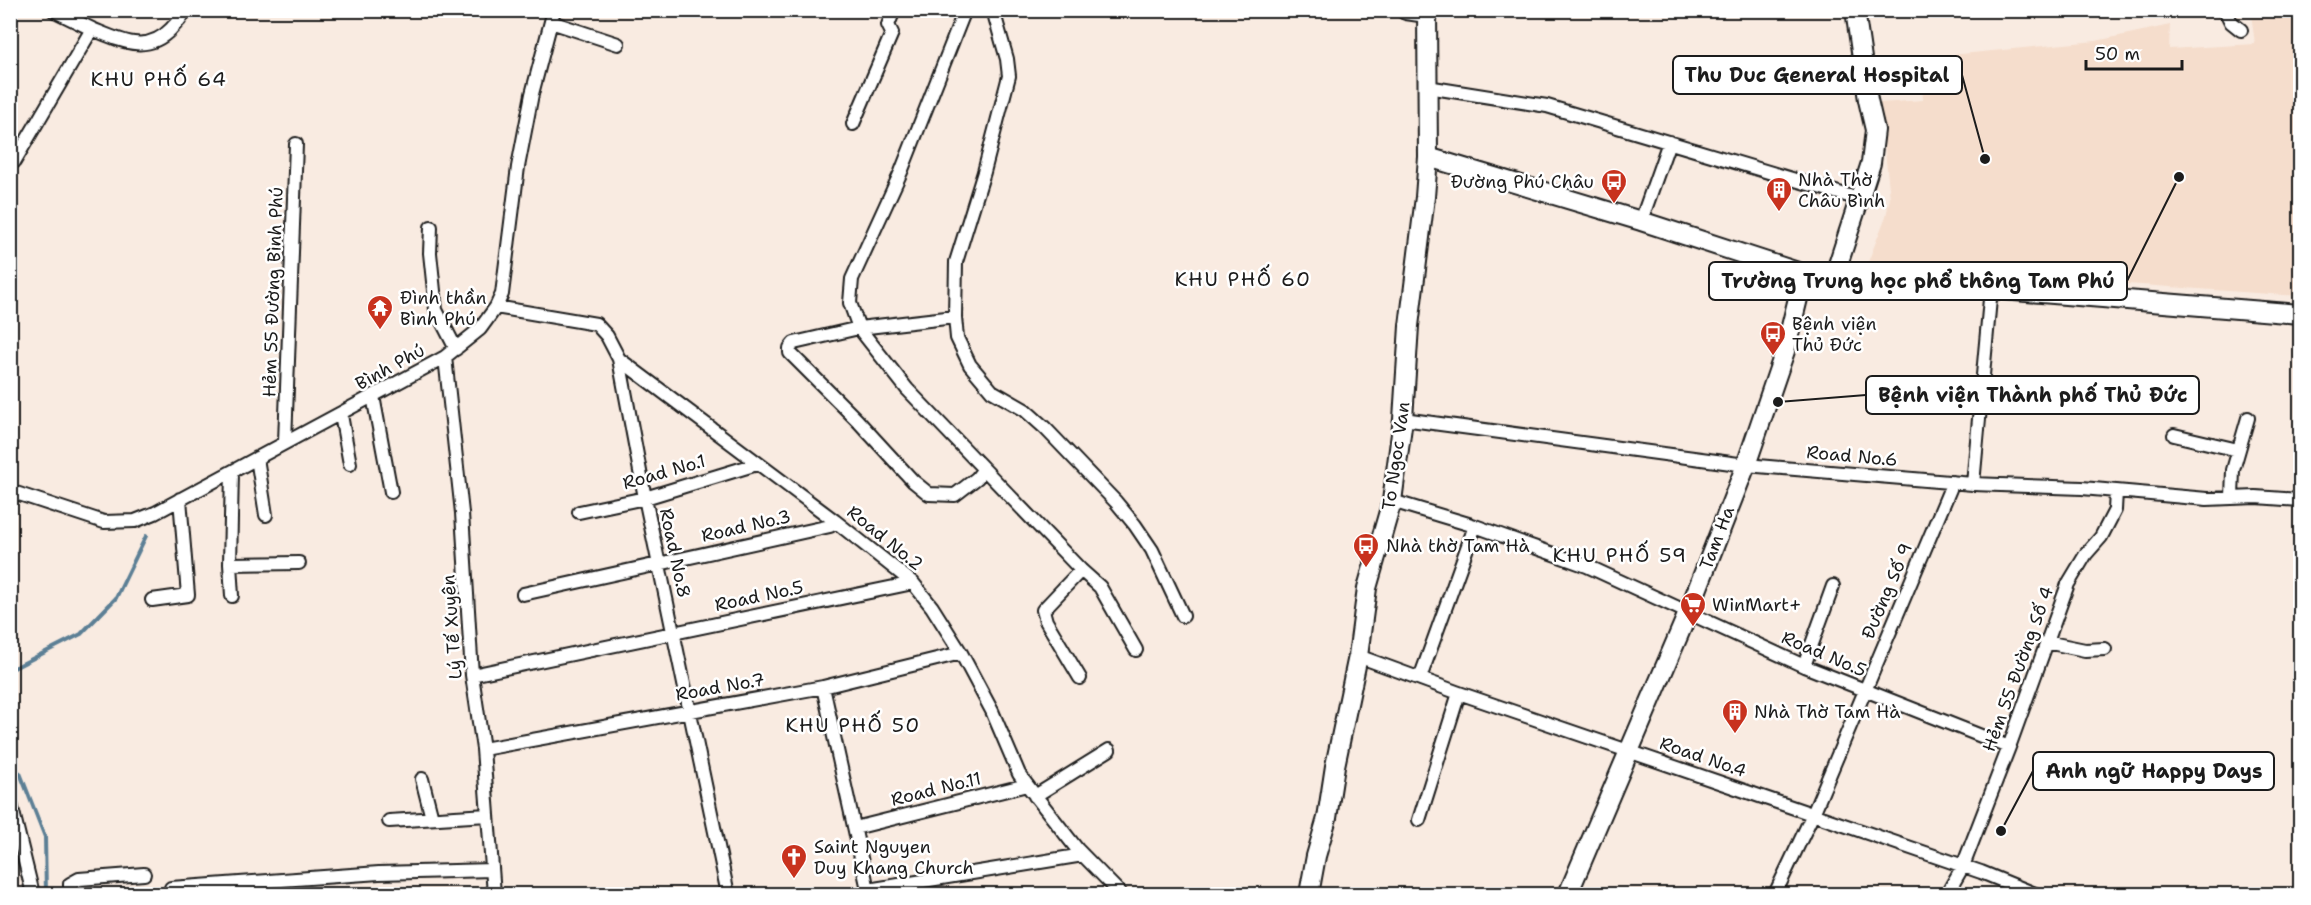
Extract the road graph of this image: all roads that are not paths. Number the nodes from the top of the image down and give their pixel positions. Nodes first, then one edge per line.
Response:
1 (53, 10) edge
2 (185, 10) edge
3 (894, 10) edge
4 (965, 10) edge
5 (993, 10) edge
6 (1406, 10) edge
7 (1855, 10) edge
8 (2224, 10) edge
9 (1427, 12) edge
10 (552, 16) edge
11 (92, 29) junction
12 (2241, 30) dead end
13 (618, 44) dead end
14 (1427, 87) junction
15 (853, 124) dead end
16 (1669, 142) junction
17 (296, 144) dead end
18 (1428, 157) junction
19 (14, 162) dead end
20 (1859, 200) junction
21 (1641, 221) junction
22 (431, 227) dead end
23 (1804, 274) junction
24 (1834, 277) junction
25 (1991, 288) junction
26 (496, 307) junction
27 (2301, 314) edge
28 (955, 317) junction
29 (860, 328) junction
30 (456, 349) junction
31 (445, 357) junction
32 (620, 359) junction
33 (373, 396) junction
34 (341, 415) junction
35 (2248, 418) dead end
36 (1403, 419) junction
37 (2174, 435) dead end
38 (285, 442) junction
39 (2238, 450) junction
40 (257, 458) junction
41 (350, 464) dead end
42 (757, 464) junction
43 (1746, 465) junction
44 (984, 469) junction
45 (232, 472) junction
46 (1953, 482) junction
47 (1973, 484) junction
48 (10, 491) edge
49 (2116, 491) junction
50 (391, 492) dead end
51 (645, 498) junction
52 (2232, 498) junction
53 (180, 499) junction
54 (2301, 500) edge
55 (1392, 501) junction
56 (579, 512) dead end
57 (266, 515) dead end
58 (835, 521) junction
59 (1475, 526) junction
60 (299, 563) dead end
61 (230, 564) junction
62 (659, 564) junction
63 (1081, 570) junction
64 (913, 583) junction
65 (1833, 586) dead end
66 (523, 594) dead end
67 (232, 596) dead end
68 (153, 600) dead end
69 (1688, 613) junction
70 (1183, 616) dead end
71 (673, 632) junction
72 (2046, 642) junction
73 (2105, 649) dead end
74 (1136, 650) dead end
75 (961, 653) junction
76 (1358, 656) junction
77 (1804, 666) junction
78 (472, 675) junction
79 (1080, 678) dead end
80 (1420, 678) junction
81 (823, 687) junction
82 (1865, 691) junction
83 (1459, 693) junction
84 (690, 711) junction
85 (2009, 747) junction
86 (483, 748) junction
87 (1109, 750) dead end
88 (1631, 752) junction
89 (422, 779) dead end
90 (1027, 785) junction
91 (1035, 796) junction
92 (10, 800) edge
93 (1813, 814) junction
94 (488, 815) junction
95 (432, 818) junction
96 (1419, 820) dead end
97 (389, 821) dead end
98 (855, 828) junction
99 (1083, 855) junction
100 (1963, 866) junction
101 (492, 870) junction
102 (144, 874) dead end
103 (171, 888) dead end
104 (869, 892) edge
105 (33, 894) edge
106 (70, 894) edge
107 (494, 894) edge
108 (728, 894) edge
109 (1121, 894) edge
110 (1309, 894) edge
111 (1568, 894) edge
112 (1775, 894) edge
113 (1947, 894) edge
114 (2035, 894) edge

1 - 11 street
2 - 11 street
3 - 15 street
4 - 29 street
5 - 28 street
6 - 9 street
7 - 20 street
8 - 12 street
9 - 14 street, To Ngoc Van
10 - 13 street
10 - 26 street, Bình Phú
11 - 19 street
14 - 16 street
14 - 18 street, To Ngoc Van
16 - 20 street
16 - 21 street
17 - 38 street, Hẻm 55 Đường Bình Phú
18 - 21 street
18 - 36 street, To Ngoc Van
20 - 24 street
21 - 23 street
22 - 30 street
23 - 24 street
23 - 43 street, Tam Ha
24 - 25 street
25 - 27 street
25 - 47 street
26 - 30 street, Bình Phú
26 - 32 street, Road No.8
28 - 29 street
28 - 70 street
29 - 44 street
29 - 44 street
30 - 31 street, Bình Phú
31 - 33 street, Bình Phú
31 - 78 street, Lý Tế Xuyên
32 - 42 street, Road No.2
32 - 51 street, Road No.8
33 - 34 street, Bình Phú
33 - 50 street
34 - 38 street, Bình Phú
34 - 41 street
35 - 39 street
36 - 43 street, Road No.6
36 - 55 street, To Ngoc Van
37 - 39 street
38 - 40 street, Bình Phú
39 - 52 street
40 - 45 street, Bình Phú
40 - 57 street
42 - 51 street, Road No.1
42 - 58 street, Road No.2
43 - 46 street, Road No.6
43 - 69 street, Tam Ha
44 - 63 street
45 - 53 street, Bình Phú
45 - 61 street
46 - 47 street, Road No.6
46 - 82 street, Đường Số 9
47 - 49 street, Road No.6
48 - 53 street, Bình Phú
49 - 52 street, Road No.6
49 - 72 street, Hẻm 55 Đường Số 4
51 - 56 street, Road No.1
51 - 62 street, Road No.8
52 - 54 street, Road No.6
53 - 68 street
55 - 59 street, Road No.5
55 - 76 street, To Ngoc Van
58 - 62 street, Road No.3
58 - 64 street, Road No.2
59 - 69 street, Road No.5
59 - 80 street
60 - 61 street
61 - 67 street
62 - 66 street, Road No.3
62 - 71 street, Road No.8
63 - 74 street
63 - 79 street
64 - 71 street, Road No.5
64 - 75 street, Road No.2
65 - 77 street
69 - 77 street, Road No.5
69 - 88 street, Tam Ha
71 - 78 street, Road No.5
71 - 84 street, Road No.8
72 - 73 street
72 - 85 street, Hẻm 55 Đường Số 4
75 - 81 street, Road No.7
75 - 90 street, Road No.2
76 - 80 street, Road No.4
76 - 110 street, To Ngoc Van
77 - 82 street, Road No.5
78 - 86 street, Lý Tế Xuyên
80 - 83 street, Road No.4
81 - 84 street, Road No.7
81 - 98 street
82 - 85 street, Road No.5
82 - 93 street, Đường Số 9
83 - 88 street, Road No.4
83 - 96 street
84 - 86 street, Road No.7
84 - 108 street, Road No.8
85 - 100 street, Hẻm 55 Đường Số 4
86 - 94 street, Lý Tế Xuyên
87 - 91 street
88 - 93 street, Road No.4
88 - 111 street, Tam Ha
89 - 95 street
90 - 91 street, Road No.2
90 - 98 street, Road No.11
91 - 99 street, Road No.2
92 - 105 street
93 - 100 street, Road No.4
93 - 112 street, Đường Số 9
94 - 95 street
94 - 101 street, Lý Tế Xuyên
95 - 97 street
98 - 104 street
99 - 104 street
99 - 109 street, Road No.2
100 - 113 street, Hẻm 55 Đường Số 4
100 - 114 street, Road No.4
101 - 103 street
101 - 107 street, Lý Tế Xuyên
102 - 106 street

